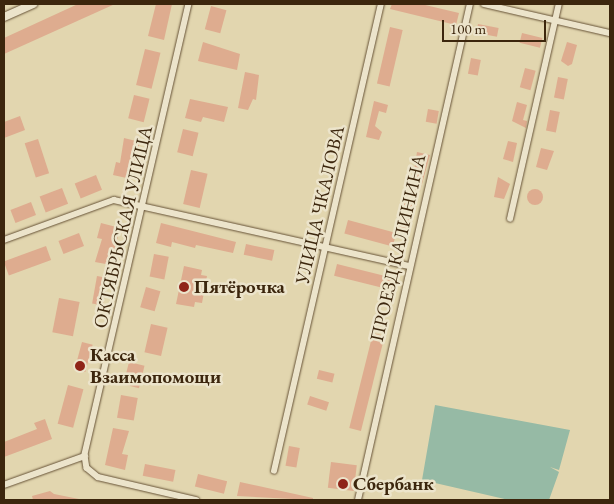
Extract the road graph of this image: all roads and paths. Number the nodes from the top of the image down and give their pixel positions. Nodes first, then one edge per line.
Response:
1 (33, 4) edge
2 (189, 4) edge
3 (381, 4) edge
4 (470, 4) edge
5 (484, 4) edge
6 (559, 4) edge
7 (4, 17) edge
8 (555, 20) junction
9 (610, 33) edge
10 (143, 206) junction
11 (510, 219) dead end
12 (4, 240) edge
13 (325, 248) junction
14 (409, 266) junction
15 (85, 456) junction
16 (274, 470) dead end
17 (4, 485) edge
18 (176, 498) edge
19 (196, 500) edge
20 (358, 500) edge

1 - 7 main road
2 - 10 street, ОКТЯБРЬСКАЯ УЛИЦА
3 - 13 street, УЛИЦА ЧКАЛОВА
4 - 14 street, ПРОЕЗД КАЛИНИНА
5 - 8 street
6 - 8 street
8 - 9 street
8 - 11 street
10 - 12 street
10 - 13 street
10 - 15 street, ОКТЯБРЬСКАЯ УЛИЦА
13 - 14 street
13 - 16 street, УЛИЦА ЧКАЛОВА
14 - 20 street, ПРОЕЗД КАЛИНИНА
15 - 17 street
15 - 18 street
18 - 19 street

